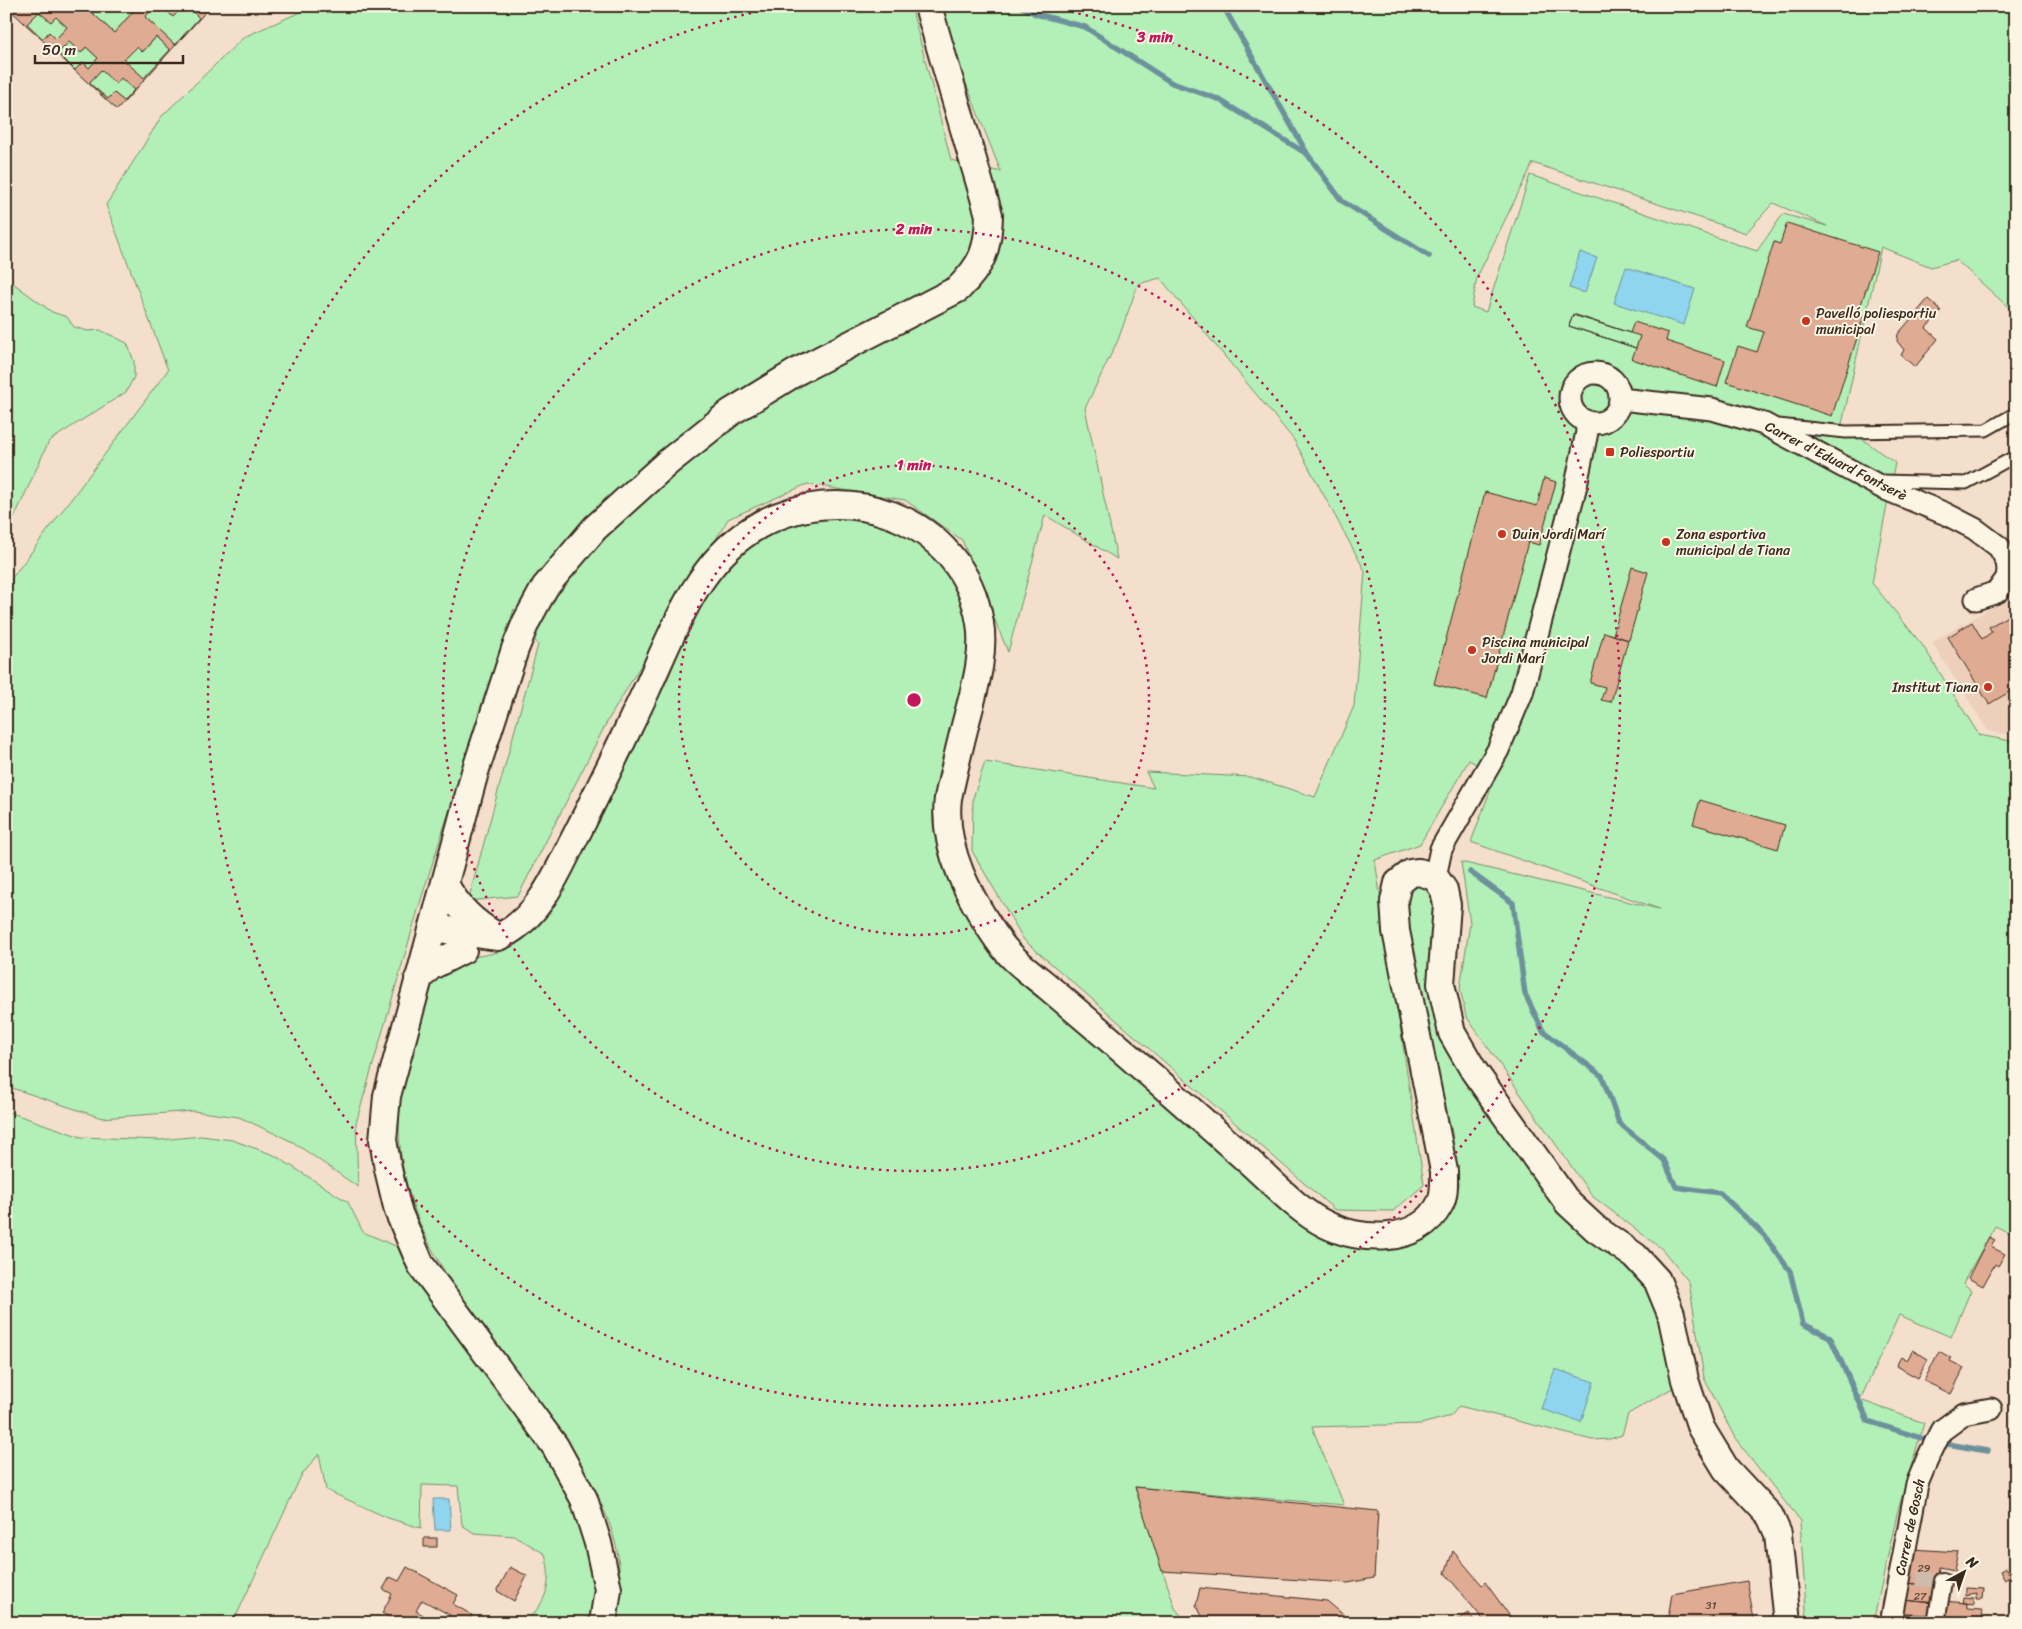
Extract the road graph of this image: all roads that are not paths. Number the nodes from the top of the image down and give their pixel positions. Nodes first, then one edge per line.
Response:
1 (928, 6) edge
2 (1620, 399) junction
3 (2016, 413) edge
4 (1586, 421) junction
5 (1764, 424) junction
6 (2016, 456) edge
7 (1869, 481) junction
8 (1976, 599) dead end
9 (1435, 876) junction
10 (445, 884) junction
11 (433, 928) junction
12 (498, 937) junction
13 (463, 950) junction
14 (418, 980) junction
15 (1991, 1409) dead end
16 (1943, 1581) dead end
17 (603, 1623) edge
18 (1787, 1623) edge
19 (1891, 1623) edge
20 (1936, 1623) edge

1 - 10 street
2 - 4 street
2 - 4 street
2 - 5 street, Carrer d'Eduard Fontserè
3 - 5 lane
4 - 9 street
5 - 7 street, Carrer d'Eduard Fontserè
6 - 7 lane
7 - 8 street, Carrer d'Eduard Fontserè
9 - 12 street
9 - 18 street
10 - 11 street
10 - 12 street
11 - 12 street
11 - 13 street
11 - 14 street
12 - 13 street
13 - 14 street
14 - 17 street
15 - 19 street, Carrer de Gosch
16 - 20 street

